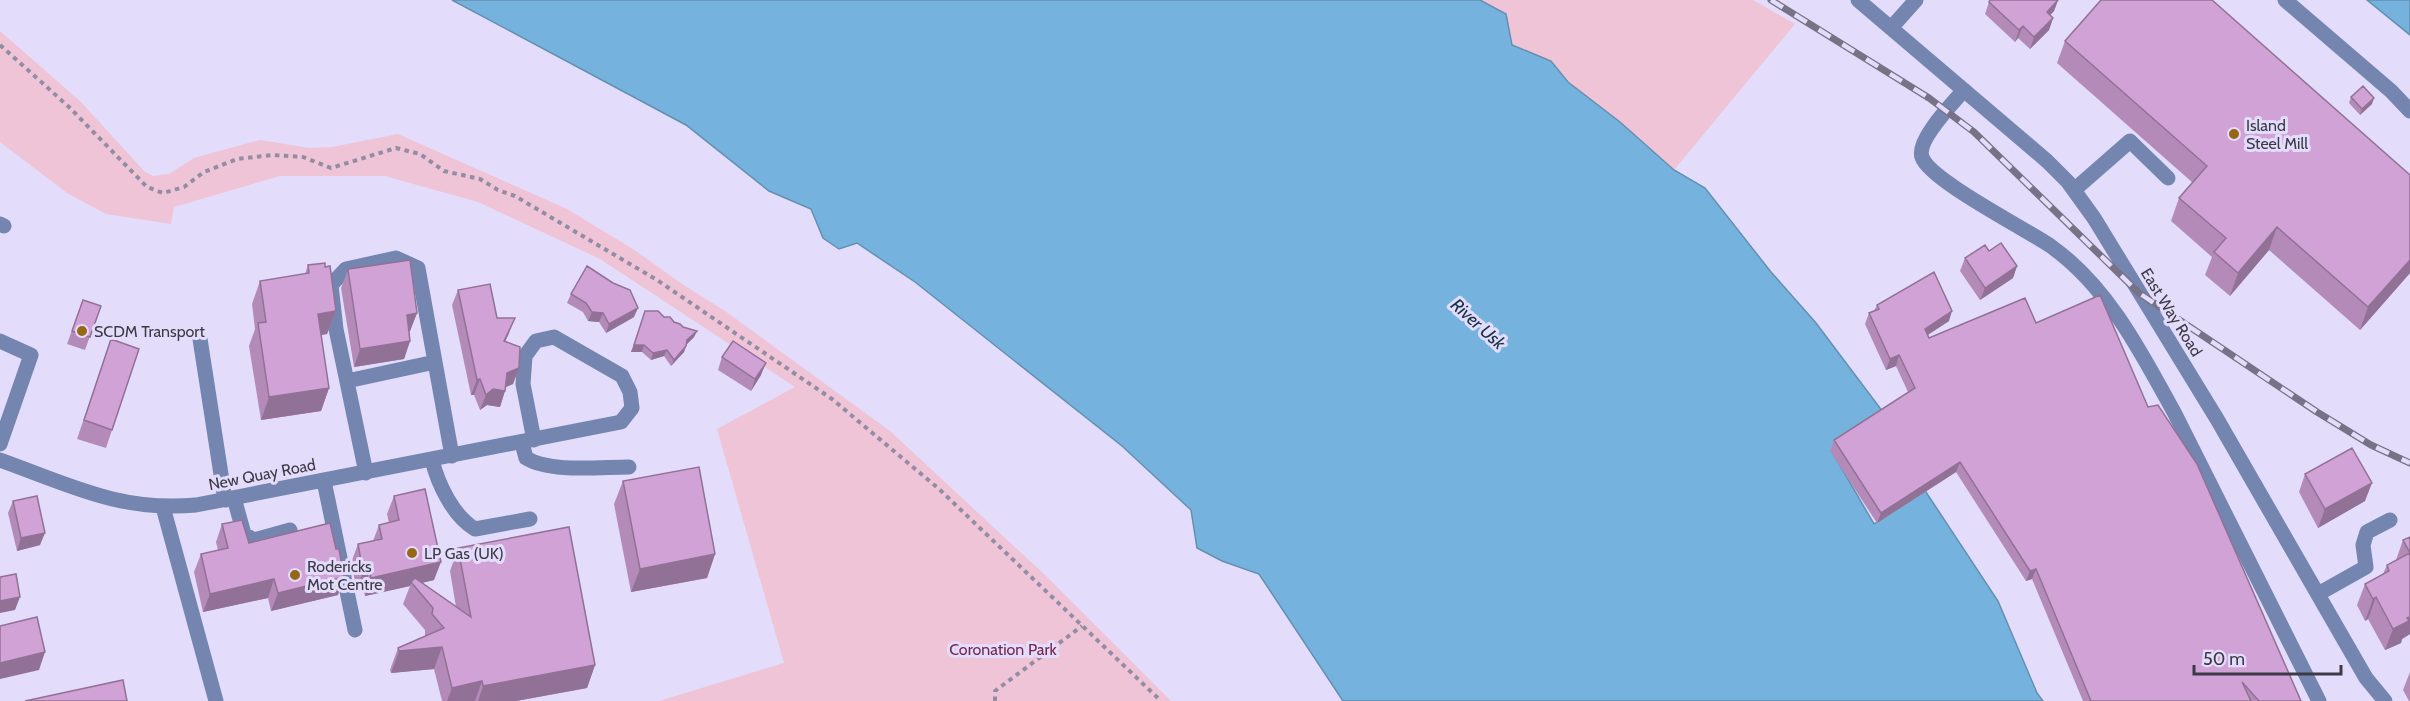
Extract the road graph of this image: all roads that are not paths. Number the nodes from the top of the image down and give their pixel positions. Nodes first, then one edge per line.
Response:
1 (1858, 0) edge
2 (1916, 0) edge
3 (2284, 0) edge
4 (1891, 28) junction
5 (1964, 90) junction
6 (2410, 111) edge
7 (2168, 178) dead end
8 (2074, 190) junction
9 (200, 339) dead end
10 (0, 341) edge
11 (435, 362) junction
12 (347, 381) junction
13 (528, 442) junction
14 (0, 444) edge
15 (452, 456) junction
16 (0, 460) edge
17 (432, 460) junction
18 (630, 467) dead end
19 (366, 473) junction
20 (324, 481) junction
21 (230, 499) junction
22 (163, 507) junction
23 (530, 519) dead end
24 (2390, 520) dead end
25 (290, 530) edge
26 (2318, 594) junction
27 (355, 630) dead end
28 (2366, 678) junction
29 (216, 701) edge
30 (2319, 701) edge
31 (2371, 701) edge
32 (2385, 701) edge

1 - 4 street, East Way Road
2 - 4 street
3 - 6 street
4 - 5 street, East Way Road
5 - 8 street, East Way Road
5 - 30 street
7 - 8 street
8 - 26 street, East Way Road
9 - 21 street
10 - 14 street
11 - 12 street
11 - 12 street
11 - 15 street
12 - 19 street
13 - 13 street, New Quay Road
13 - 15 street, New Quay Road
13 - 18 street
15 - 17 street, New Quay Road
16 - 22 street, New Quay Road
17 - 19 street, New Quay Road
17 - 23 street
19 - 20 street, New Quay Road
20 - 21 street, New Quay Road
20 - 27 street
21 - 22 street, New Quay Road
21 - 25 street
22 - 29 street
24 - 26 street
26 - 28 street, East Way Road
28 - 31 street
28 - 32 street, East Way Road

